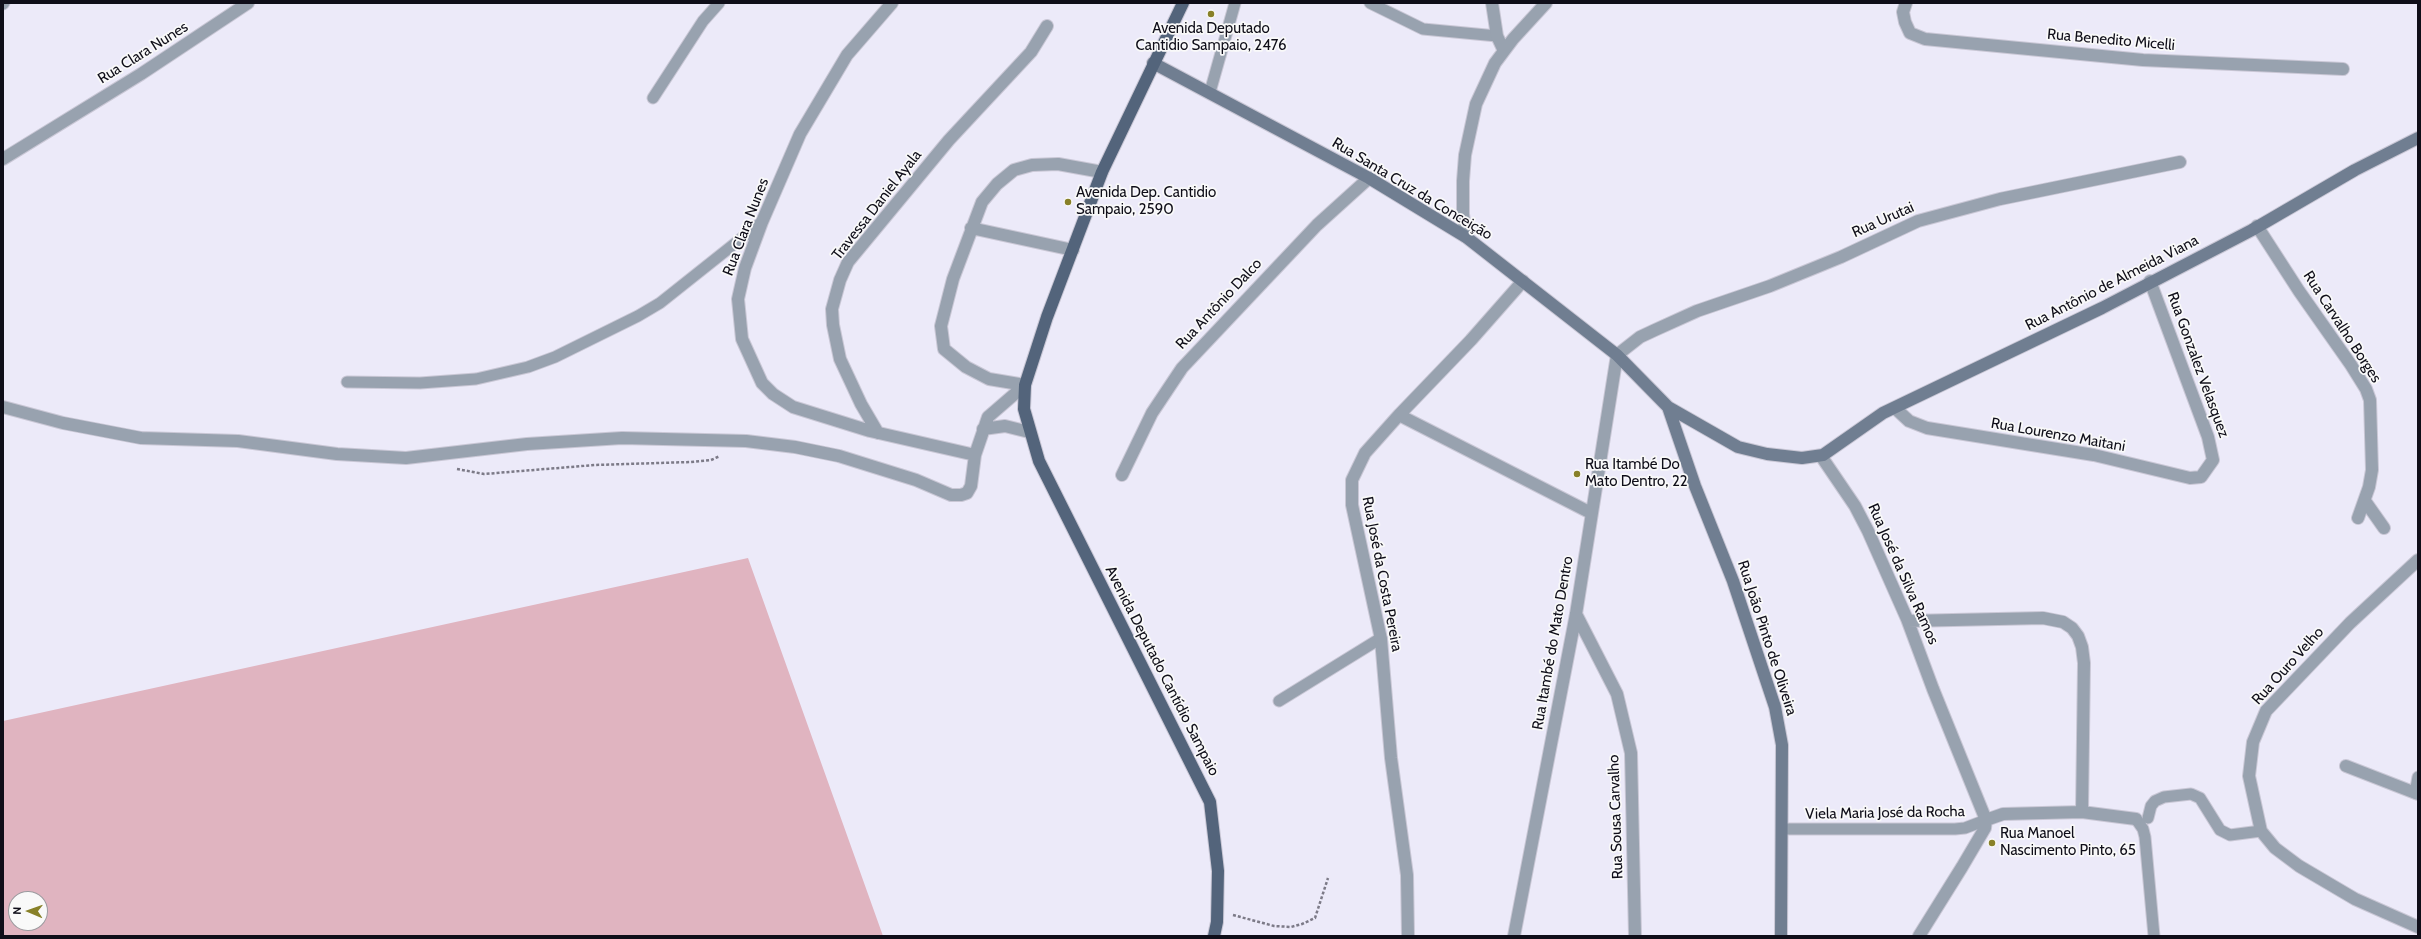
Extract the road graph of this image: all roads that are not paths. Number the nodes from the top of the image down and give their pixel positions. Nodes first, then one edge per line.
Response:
1 (248, 3) edge
2 (719, 3) edge
3 (892, 3) edge
4 (1183, 3) edge
5 (1235, 3) edge
6 (1370, 3) edge
7 (1492, 3) edge
8 (1546, 3) edge
9 (1906, 3) edge
10 (1047, 26) dead end
11 (1497, 36) junction
12 (1504, 51) junction
13 (1153, 63) junction
14 (2343, 69) dead end
15 (1210, 92) junction
16 (654, 98) dead end
17 (2417, 140) edge
18 (3, 159) edge
19 (2180, 162) dead end
20 (1102, 172) junction
21 (1369, 178) junction
22 (762, 222) junction
23 (2257, 226) junction
24 (971, 228) junction
25 (1466, 237) junction
26 (1073, 250) junction
27 (1523, 281) junction
28 (2150, 281) junction
29 (1617, 355) junction
30 (347, 382) dead end
31 (1025, 385) junction
32 (3, 407) edge
33 (1668, 407) junction
34 (1895, 408) junction
35 (1399, 415) junction
36 (983, 429) junction
37 (1029, 432) junction
38 (878, 433) junction
39 (974, 455) junction
40 (1823, 458) junction
41 (2213, 460) joint
42 (1122, 475) dead end
43 (2365, 501) junction
44 (1591, 513) junction
45 (2358, 518) dead end
46 (2384, 528) dead end
47 (2418, 560) edge
48 (1576, 614) junction
49 (1908, 621) junction
50 (1381, 638) junction
51 (1279, 701) dead end
52 (2346, 766) dead end
53 (2418, 777) edge
54 (2416, 793) edge
55 (2082, 812) junction
56 (2148, 818) dead end
57 (2136, 819) joint
58 (1986, 820) junction
59 (1782, 829) junction
60 (2261, 831) junction
61 (2418, 926) edge
62 (1214, 936) edge
63 (1408, 936) edge
64 (1514, 936) edge
65 (1635, 936) edge
66 (1781, 936) edge
67 (1918, 936) edge
68 (2154, 936) edge

1 - 18 street, Rua Clara Nunes
2 - 16 lane
3 - 22 street, Rua Clara Nunes
4 - 13 main road, Avenida Deputado Cantídio Sampaio
5 - 15 lane
6 - 11 lane
7 - 11 street
8 - 12 street
9 - 14 street, Rua Benedito Micelli
10 - 38 street, Travessa Daniel Ayala
11 - 12 street
12 - 25 street
13 - 15 street, Rua Santa Cruz da Conceição
13 - 20 main road, Avenida Deputado Cantídio Sampaio
15 - 21 street, Rua Santa Cruz da Conceição
17 - 23 street, Rua Antônio de Almeida Viana
19 - 29 street, Rua Urutai
20 - 24 street
20 - 26 main road, Avenida Deputado Cantídio Sampaio
21 - 25 street, Rua Santa Cruz da Conceição
21 - 42 street, Rua Antônio Dalco
22 - 30 lane
22 - 38 street, Rua Clara Nunes
23 - 28 street, Rua Antônio de Almeida Viana
23 - 43 street, Rua Carvalho Borges
24 - 26 street
24 - 31 street
25 - 27 street, Rua Santa Cruz da Conceição
26 - 31 main road, Avenida Deputado Cantídio Sampaio
27 - 29 street, Rua Santa Cruz da Conceição
27 - 35 street, Rua José da Costa Pereira
28 - 34 street, Rua Antônio de Almeida Viana
28 - 41 street, Rua Gonzalez Velasquez
29 - 33 street, Rua Santa Cruz da Conceição
29 - 44 street, Rua Itambé do Mato Dentro
31 - 36 street, Avenida Deputado Cantídio Sampaio
31 - 37 main road, Avenida Deputado Cantídio Sampaio
32 - 39 street, Avenida Deputado Cantídio Sampaio
33 - 40 street
33 - 59 street, Rua João Pinto de Oliveira
34 - 40 street, Rua Antônio de Almeida Viana
34 - 41 street, Rua Lourenzo Maitani
35 - 44 street
35 - 50 street, Rua José da Costa Pereira
36 - 37 street
36 - 39 street, Avenida Deputado Cantídio Sampaio
37 - 62 main road, Avenida Deputado Cantídio Sampaio
38 - 39 street, Rua Clara Nunes
40 - 49 street, Rua José da Silva Ramos
43 - 45 street, Rua Carvalho Borges
43 - 46 street
44 - 48 street, Rua Itambé do Mato Dentro
47 - 60 street, Rua Ouro Velho
48 - 64 street, Rua Itambé do Mato Dentro
48 - 65 street, Rua Sousa Carvalho
49 - 55 street
49 - 58 street, Rua José da Silva Ramos
50 - 51 lane
50 - 63 street, Rua José da Costa Pereira
52 - 54 street
53 - 54 lane
55 - 57 street
55 - 58 street
56 - 60 lane
57 - 68 lane
58 - 59 lane, Viela Maria José da Rocha
58 - 67 street
59 - 66 street, Rua João Pinto de Oliveira
60 - 61 street, Rua Ouro Velho

